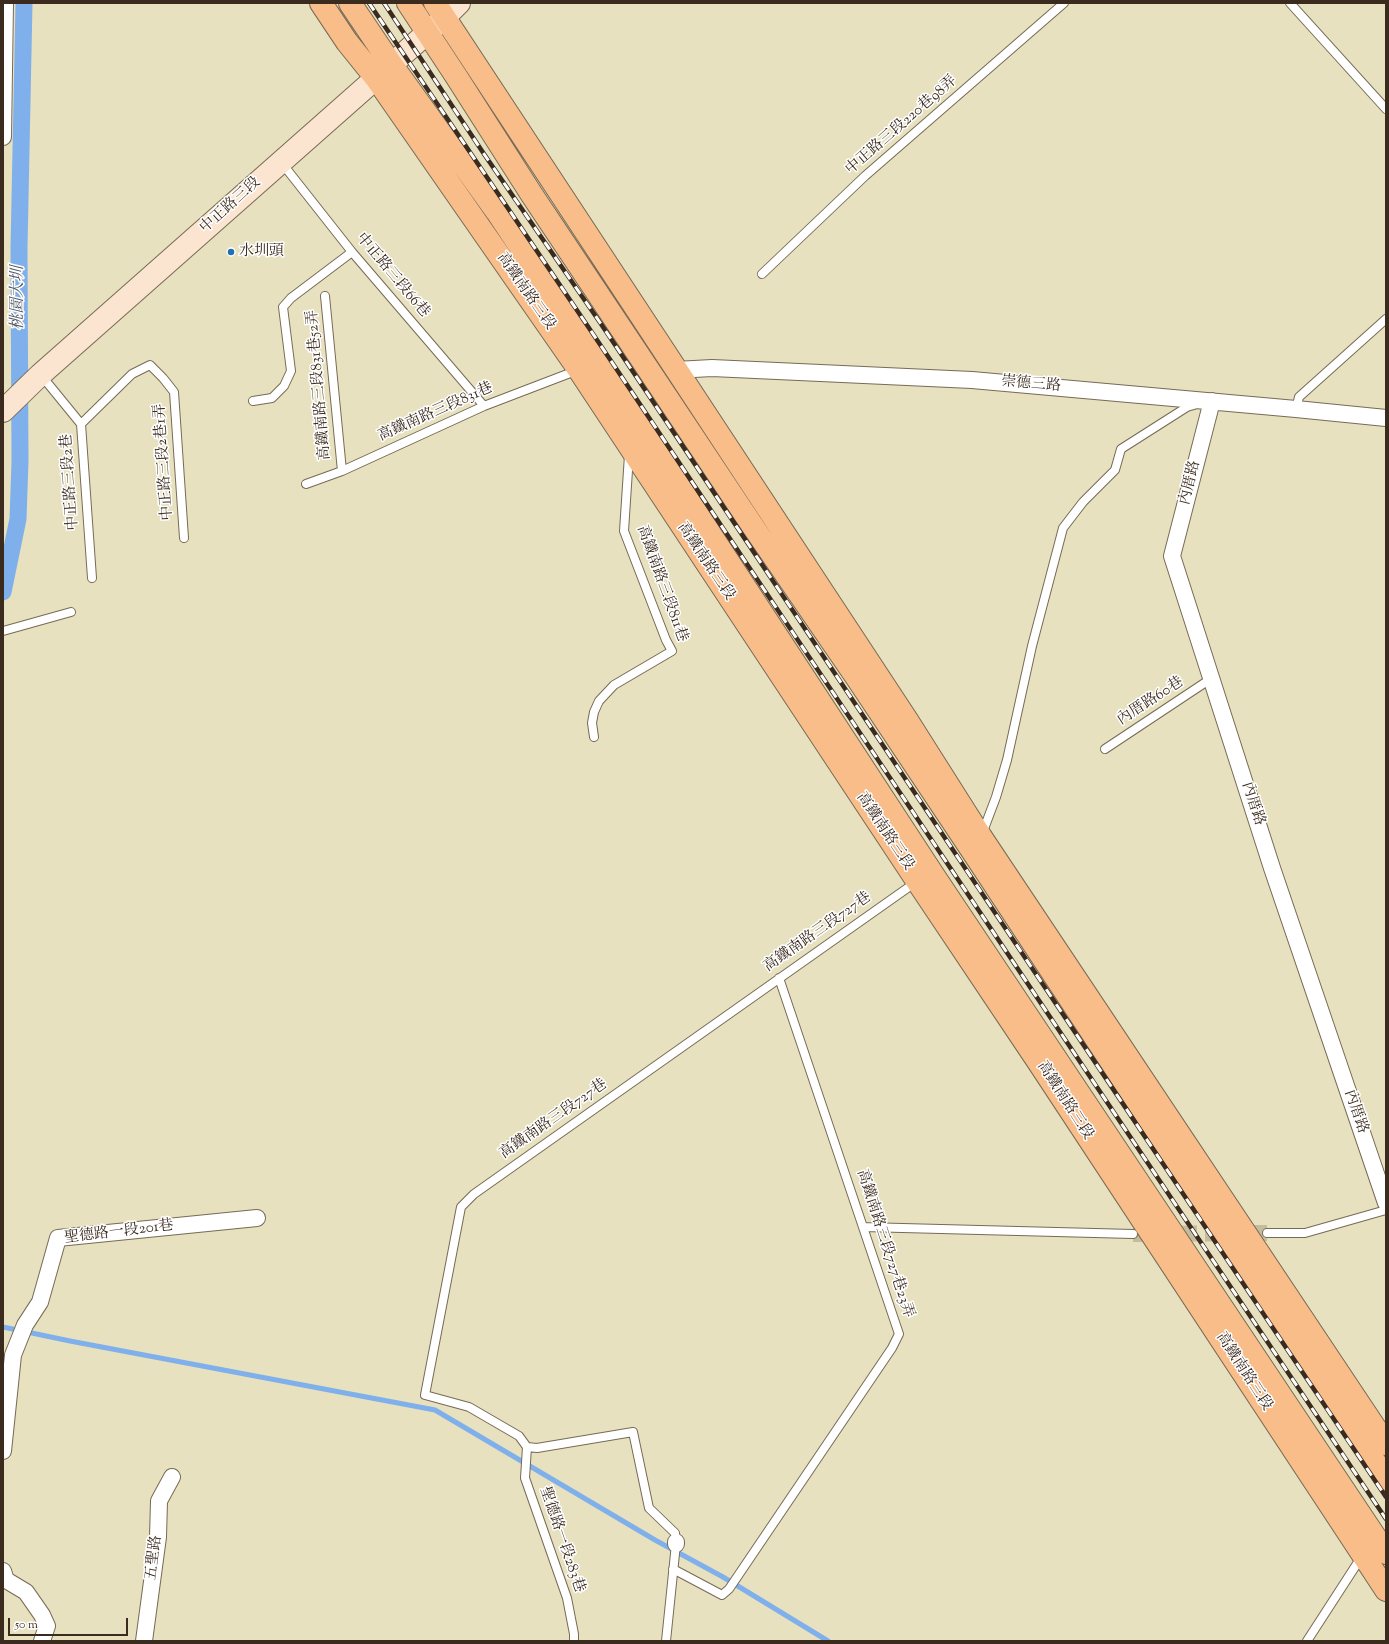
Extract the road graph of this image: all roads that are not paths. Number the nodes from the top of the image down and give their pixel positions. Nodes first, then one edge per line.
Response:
1 (5, 3) edge
2 (321, 3) edge
3 (350, 3) edge
4 (408, 3) edge
5 (1064, 3) edge
6 (1290, 3) edge
7 (446, 8) edge
8 (426, 32) junction
9 (383, 71) junction
10 (4, 84) edge
11 (1386, 109) edge
12 (3, 137) edge
13 (281, 161) junction
14 (352, 252) junction
15 (762, 274) dead end
16 (325, 296) dead end
17 (1386, 318) edge
18 (48, 368) junction
19 (579, 370) junction
20 (676, 370) junction
21 (253, 401) dead end
22 (1212, 401) junction
23 (484, 406) junction
24 (7, 407) edge
25 (1296, 408) junction
26 (1386, 418) edge
27 (81, 424) junction
28 (630, 448) junction
29 (342, 471) junction
30 (306, 484) dead end
31 (184, 538) dead end
32 (92, 578) dead end
33 (71, 612) dead end
34 (3, 631) edge
35 (856, 678) junction
36 (1212, 678) junction
37 (907, 720) junction
38 (594, 737) dead end
39 (1105, 749) dead end
40 (981, 837) junction
41 (917, 881) junction
42 (779, 978) junction
43 (1386, 1203) edge
44 (1386, 1210) edge
45 (256, 1218) dead end
46 (864, 1227) junction
47 (1267, 1233) tunnel mouth
48 (1133, 1234) tunnel mouth
49 (1386, 1444) edge
50 (527, 1447) junction
51 (3, 1451) edge
52 (172, 1477) dead end
53 (1386, 1479) edge
54 (1386, 1553) edge
55 (1363, 1555) junction
56 (673, 1569) junction
57 (4, 1576) edge
58 (1386, 1590) edge
59 (42, 1641) edge
60 (144, 1641) edge
61 (574, 1641) edge
62 (666, 1641) edge
63 (1307, 1641) edge

1 - 10 street
2 - 9 main road
3 - 9 main road
4 - 8 main road
5 - 15 lane, 中正路三段220巷98弄
6 - 11 lane
7 - 8 main road, 中正路三段
7 - 20 main road
8 - 9 main road, 中正路三段
8 - 35 main road
9 - 13 main road, 中正路三段
9 - 19 main road, 高鐵南路三段
9 - 54 main road, 高鐵南路三段
10 - 12 street
13 - 14 lane, 中正路三段66巷
13 - 18 main road, 中正路三段
14 - 21 lane
14 - 23 lane, 中正路三段66巷
16 - 29 lane, 高鐵南路三段831巷52弄
17 - 25 lane
18 - 24 main road, 中正路三段
18 - 27 lane, 中正路三段2巷
19 - 23 lane, 高鐵南路三段831巷
19 - 28 main road, 高鐵南路三段
20 - 22 street, 崇德三路
20 - 37 main road
22 - 25 street, 崇德三路
22 - 36 street, 內厝路
22 - 40 lane
23 - 29 lane, 高鐵南路三段831巷
25 - 26 street, 崇德三路
27 - 31 lane, 中正路三段2巷1弄
27 - 32 lane, 中正路三段2巷
28 - 38 lane, 高鐵南路三段811巷
28 - 41 main road, 高鐵南路三段
29 - 30 lane, 高鐵南路三段831巷
33 - 34 lane
35 - 37 main road
35 - 53 main road
36 - 39 lane, 內厝路60巷
36 - 43 street, 內厝路
37 - 40 main road
40 - 49 main road
41 - 42 lane, 高鐵南路三段727巷
41 - 55 main road, 高鐵南路三段
42 - 46 lane, 高鐵南路三段727巷23弄
42 - 50 lane, 高鐵南路三段727巷
44 - 47 lane
45 - 51 street, 聖德路一段201巷
46 - 48 lane
46 - 56 lane, 高鐵南路三段727巷23弄
50 - 56 lane
50 - 61 lane, 聖德路一段283巷
52 - 60 street, 五聖路
55 - 58 main road, 高鐵南路三段
55 - 63 lane
56 - 62 lane
57 - 59 street

